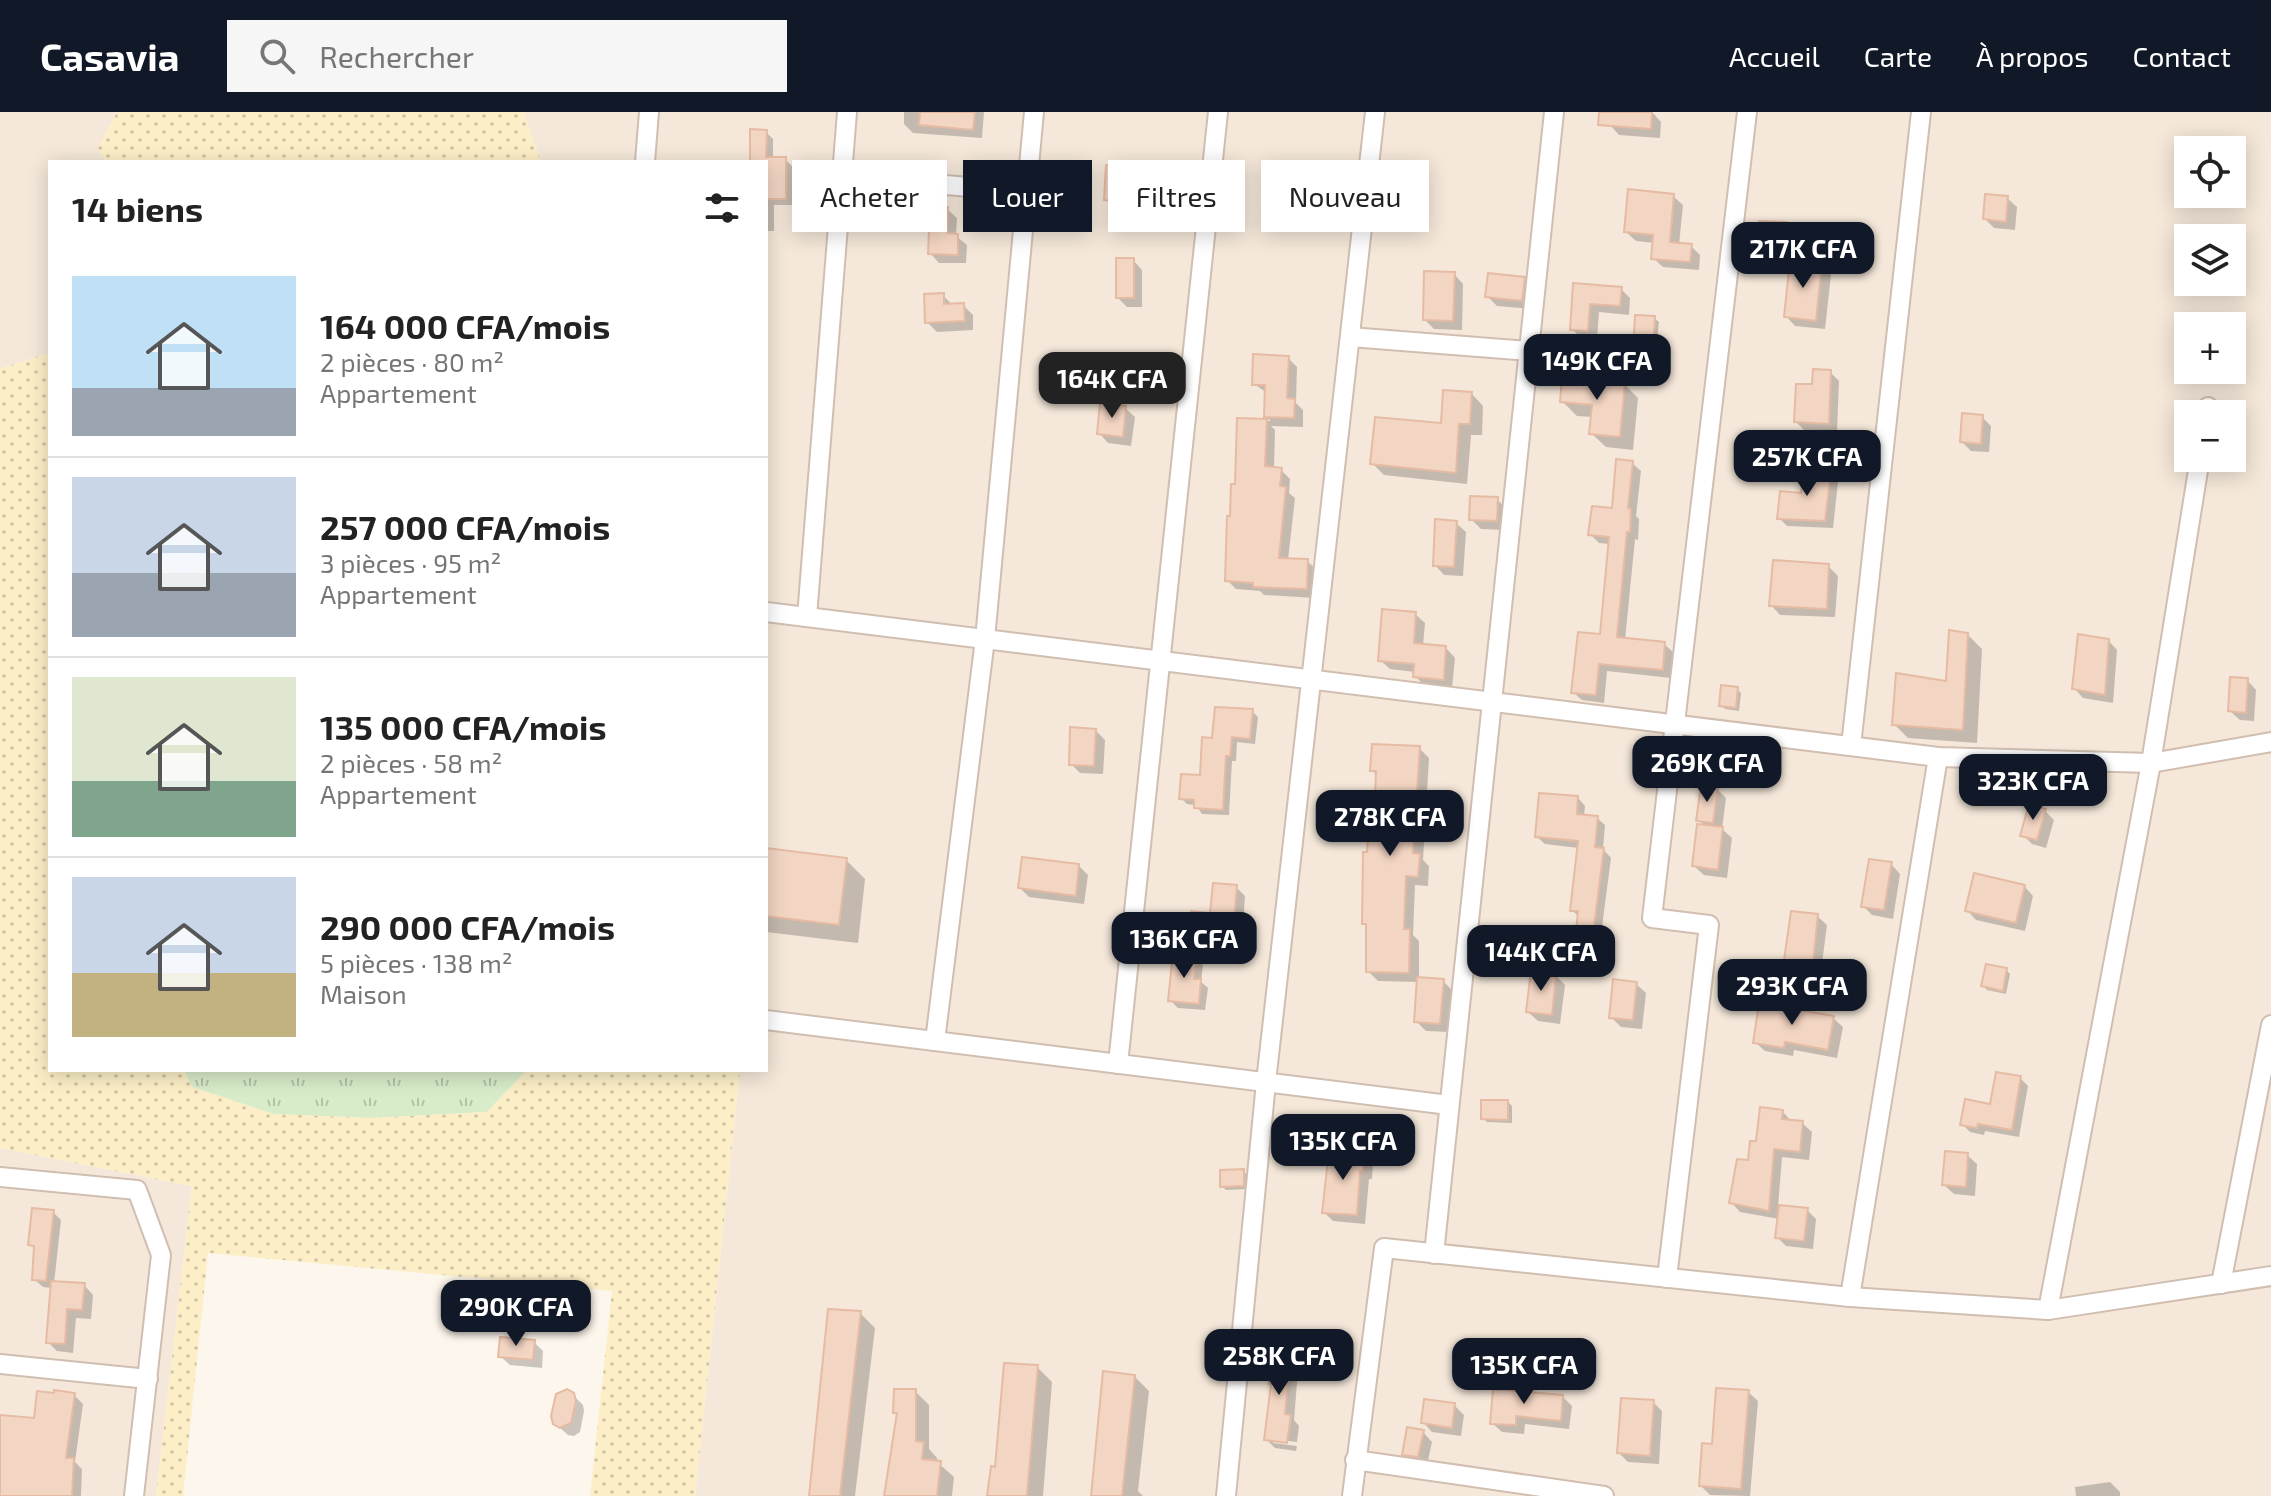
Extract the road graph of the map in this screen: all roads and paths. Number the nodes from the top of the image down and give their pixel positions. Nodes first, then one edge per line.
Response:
1 (649, 112) edge
2 (847, 112) edge
3 (1034, 112) edge
4 (1218, 112) edge
5 (1375, 112) edge
6 (1554, 112) edge
7 (1747, 112) edge
8 (1921, 112) edge
9 (645, 160) edge
10 (843, 160) edge
11 (1029, 160) edge
12 (838, 232) edge
13 (1022, 232) edge
14 (1350, 337) junction
15 (1529, 351) junction
16 (2198, 472) edge
17 (768, 612) edge
18 (807, 617) junction
19 (985, 639) junction
20 (1160, 661) junction
21 (1312, 679) junction
22 (1491, 702) junction
23 (1675, 724) junction
24 (2271, 742) edge
25 (1851, 746) junction
26 (1938, 757) junction
27 (2151, 763) junction
28 (768, 1020) edge
29 (2271, 1025) edge
30 (935, 1041) junction
31 (1118, 1064) junction
32 (1266, 1082) junction
33 (1449, 1105) junction
34 (0, 1177) edge
35 (1434, 1254) junction
36 (2271, 1276) edge
37 (1667, 1278) junction
38 (2221, 1284) junction
39 (1850, 1297) junction
40 (2048, 1310) junction
41 (0, 1364) edge
42 (148, 1379) junction
43 (1355, 1460) junction
44 (1594, 1495) edge
45 (134, 1496) edge
46 (1226, 1496) edge
47 (1352, 1496) edge

1 - 9 street
2 - 10 street
3 - 11 street
4 - 20 street
5 - 14 street
6 - 15 street
7 - 23 street
8 - 25 street
12 - 18 street
13 - 19 street
14 - 15 street
14 - 21 street
15 - 22 street
16 - 27 street
17 - 18 street
18 - 19 street
19 - 20 street
19 - 30 street
20 - 21 street
20 - 31 street
21 - 22 street
21 - 32 street
22 - 23 street
22 - 33 street
23 - 25 street
23 - 37 street
24 - 27 street
25 - 26 street
26 - 27 street
26 - 39 street
27 - 40 street
28 - 30 street
29 - 38 street
30 - 31 street
31 - 32 street
32 - 33 street
32 - 46 street
33 - 35 street
34 - 42 street
35 - 37 street
35 - 43 street
36 - 38 street
37 - 39 street
38 - 40 street
39 - 40 street
41 - 42 street
42 - 45 street
43 - 44 street
43 - 47 street

